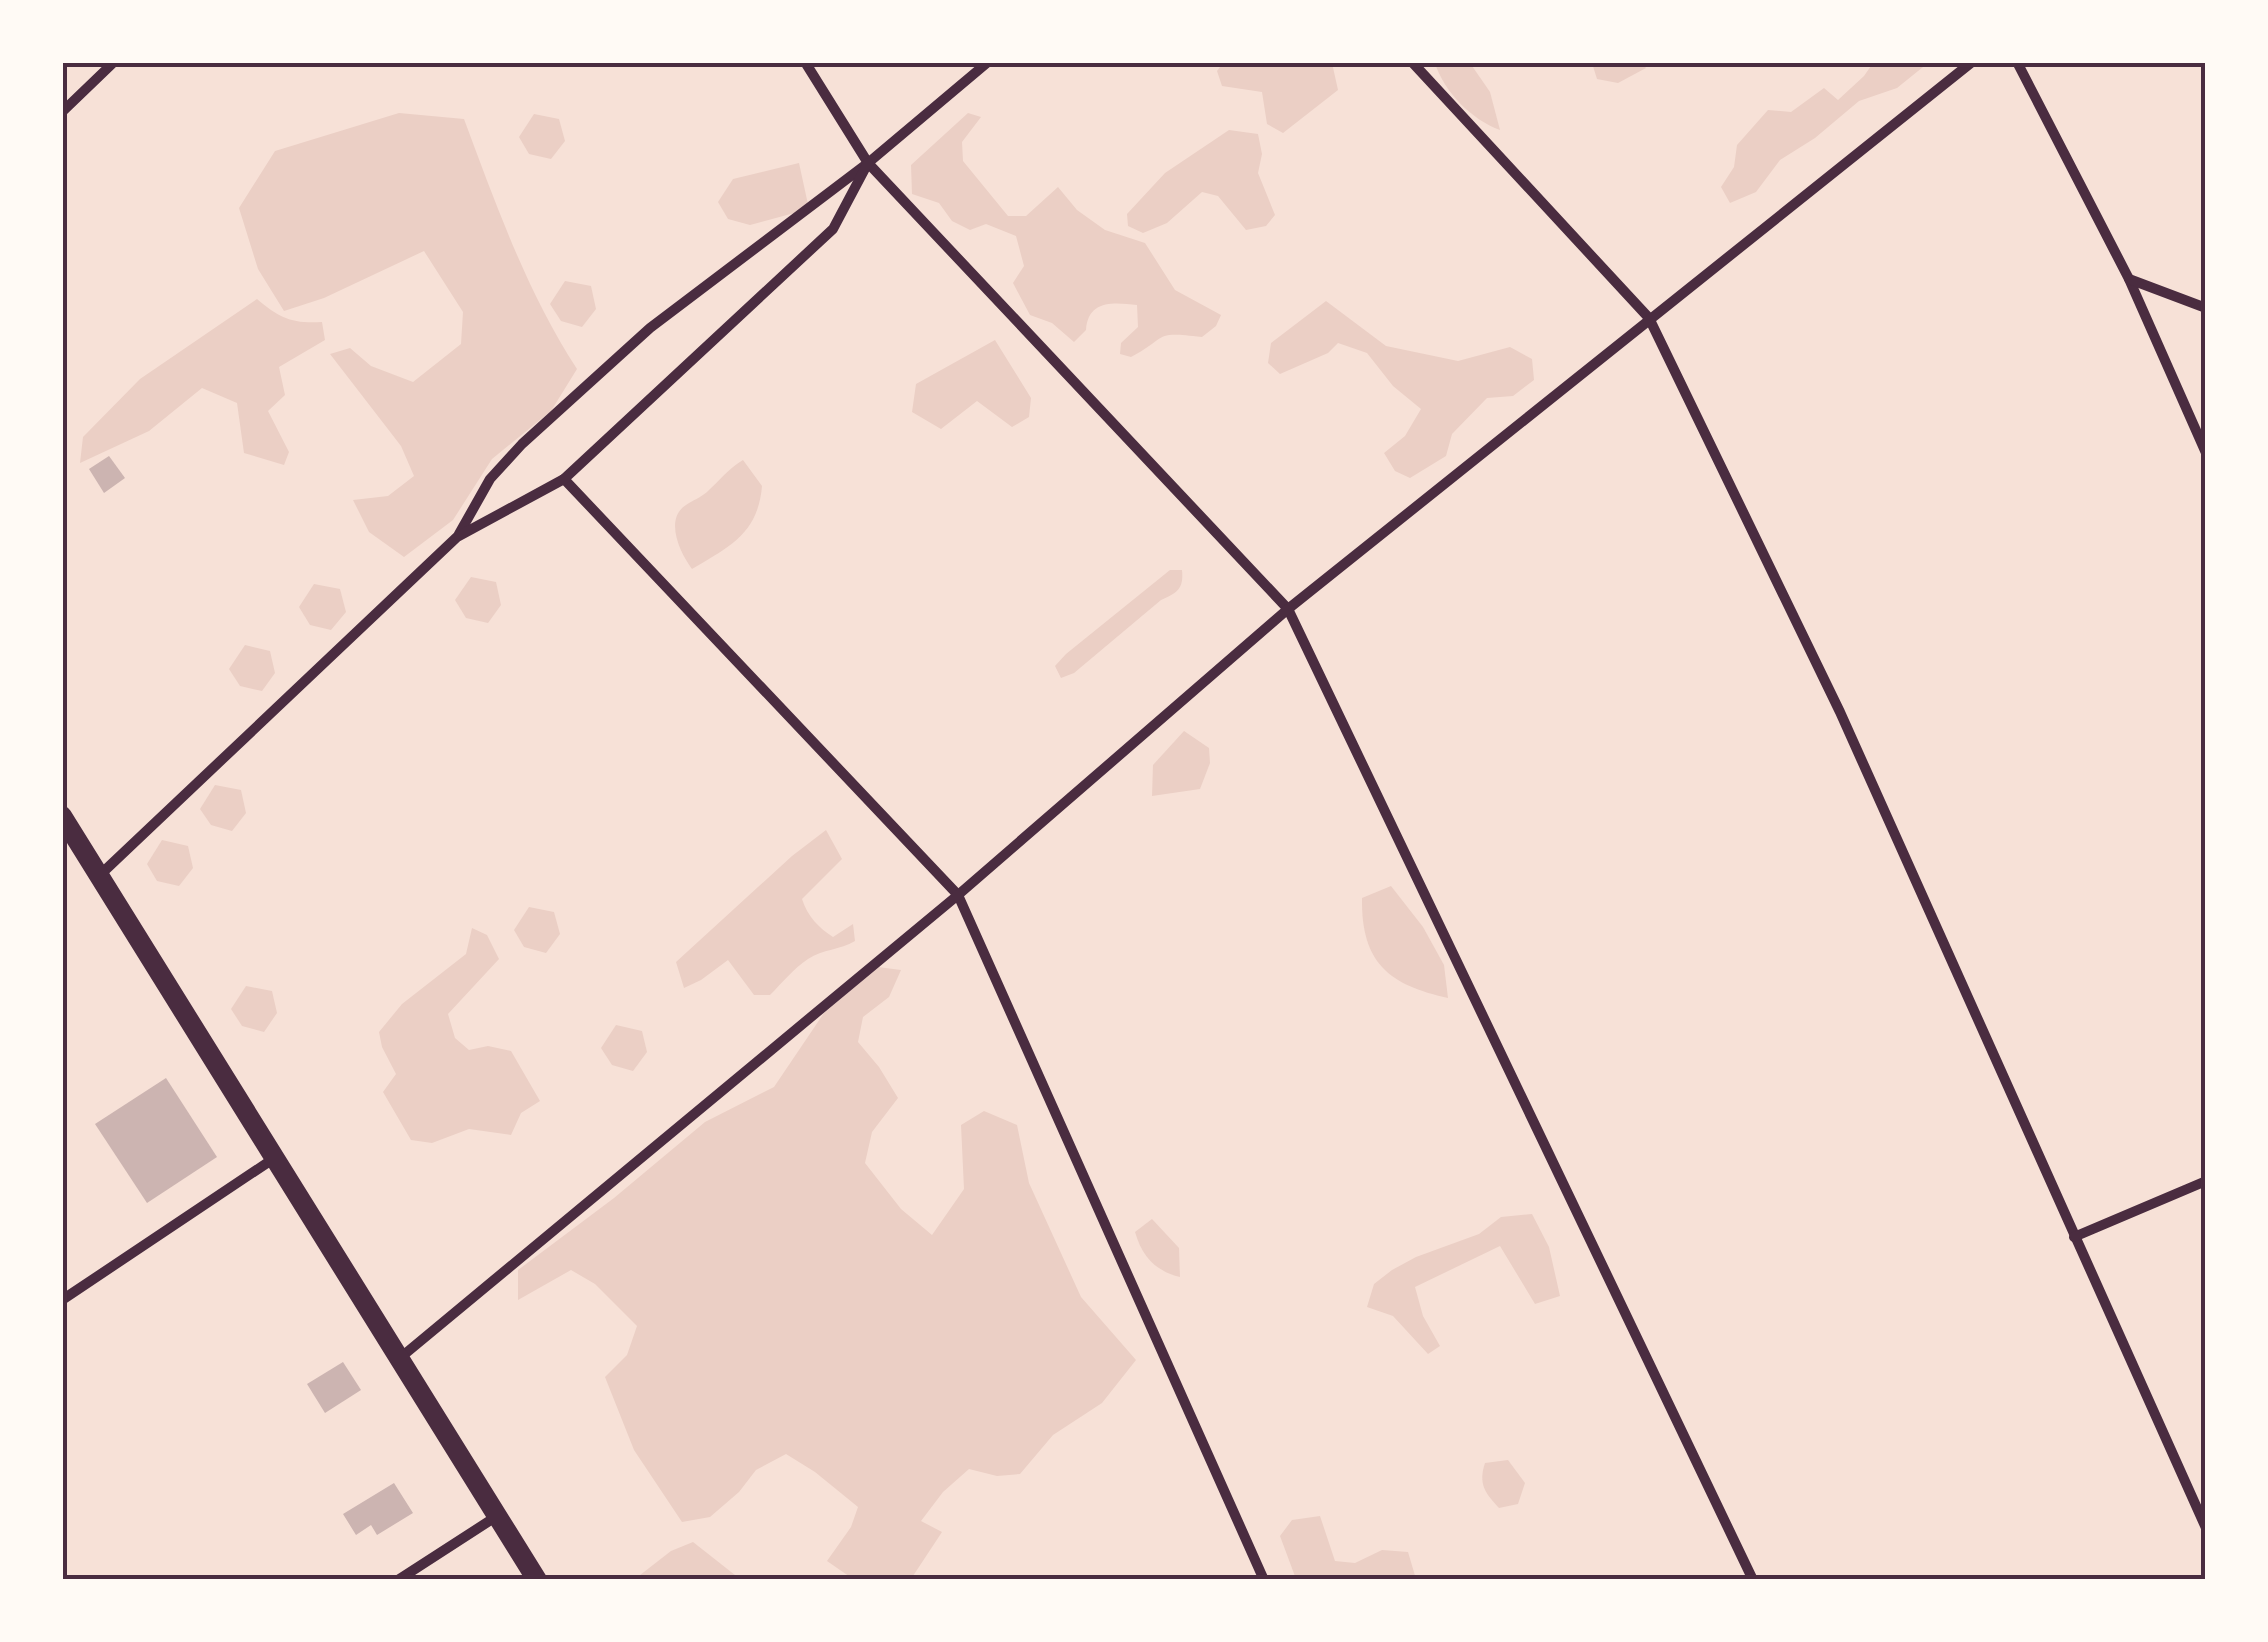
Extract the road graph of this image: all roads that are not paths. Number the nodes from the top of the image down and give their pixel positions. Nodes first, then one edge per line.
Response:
1 (114, 62) edge
2 (805, 62) edge
3 (988, 62) edge
4 (1412, 62) edge
5 (1972, 62) edge
6 (2018, 62) edge
7 (62, 112) edge
8 (868, 163) junction
9 (2128, 279) junction
10 (2206, 308) edge
11 (1650, 318) junction
12 (2206, 454) edge
13 (564, 479) junction
14 (457, 538) junction
15 (1288, 609) junction
16 (62, 816) edge
17 (100, 874) junction
18 (958, 895) junction
19 (273, 1159) junction
20 (2206, 1181) edge
21 (2074, 1237) junction
22 (62, 1300) edge
23 (400, 1359) junction
24 (497, 1516) junction
25 (2206, 1528) edge
26 (398, 1580) edge
27 (537, 1580) edge
28 (1264, 1580) edge
29 (1753, 1580) edge

1 - 7 street
2 - 8 street
3 - 8 street
4 - 11 street
5 - 11 street
6 - 9 street
8 - 13 street
8 - 14 street
8 - 15 street
9 - 10 street
9 - 12 street
11 - 15 street
11 - 21 street
13 - 14 street
13 - 18 street
14 - 17 street
15 - 18 street
15 - 29 street
16 - 17 main road
17 - 19 main road
18 - 23 street
18 - 28 street
19 - 22 street
19 - 23 main road
20 - 21 street
21 - 25 street
23 - 24 main road
24 - 26 street
24 - 27 main road

